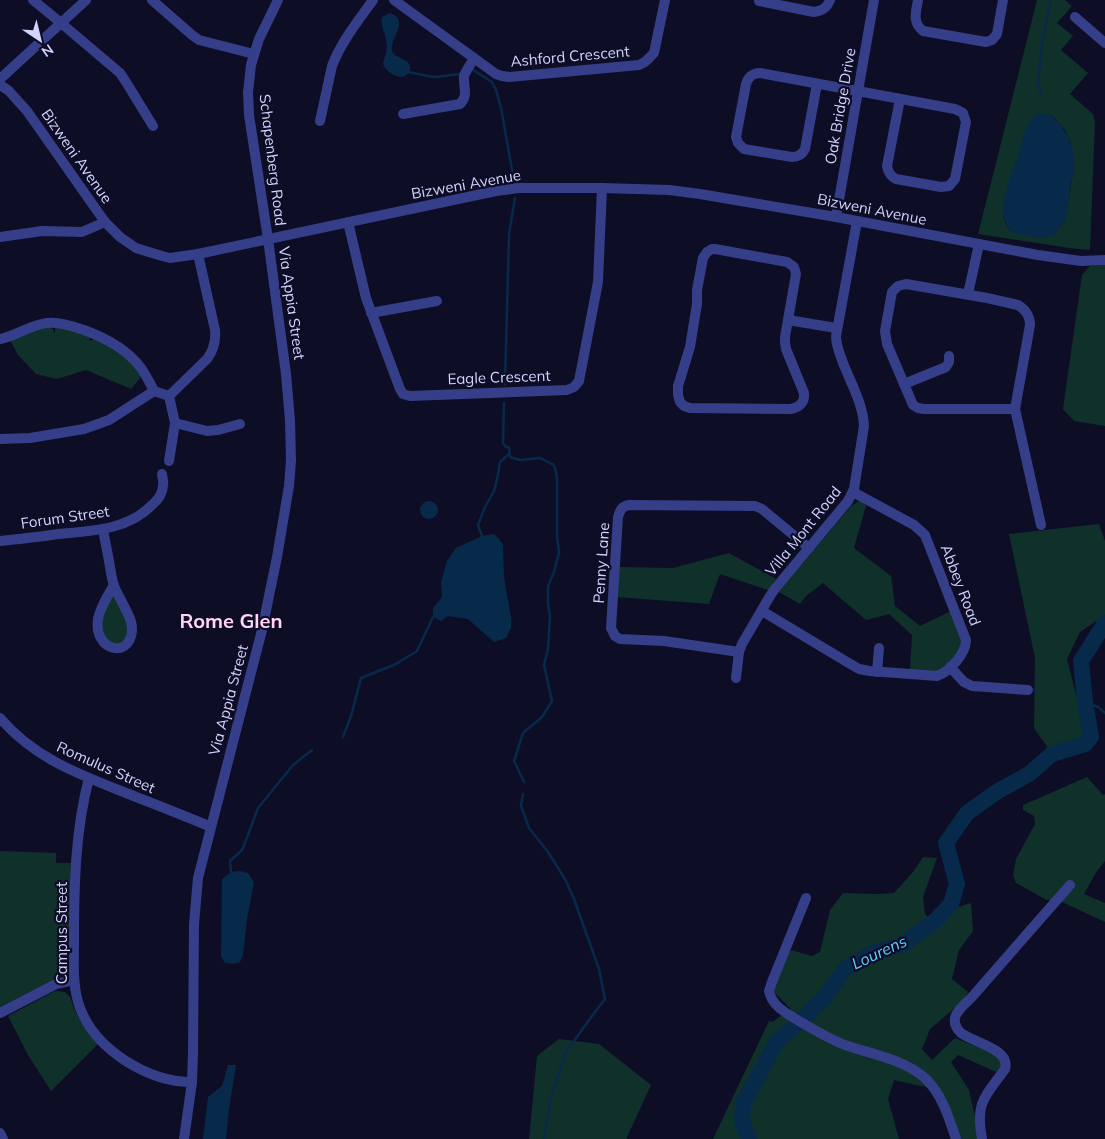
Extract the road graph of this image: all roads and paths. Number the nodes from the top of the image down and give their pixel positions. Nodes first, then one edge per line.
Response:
1 (33, 0) edge
2 (86, 0) edge
3 (152, 0) edge
4 (278, 0) edge
5 (373, 0) edge
6 (394, 0) edge
7 (665, 0) edge
8 (830, 0) edge
9 (874, 0) edge
10 (918, 0) edge
11 (1003, 0) edge
12 (759, 1) edge
13 (1075, 17) dead end
14 (61, 22) junction
15 (1105, 42) edge
16 (254, 54) junction
17 (474, 58) junction
18 (0, 79) edge
19 (817, 84) junction
20 (0, 85) edge
21 (858, 91) junction
22 (900, 99) junction
23 (403, 114) dead end
24 (320, 122) dead end
25 (153, 126) dead end
26 (602, 188) junction
27 (836, 217) junction
28 (857, 221) junction
29 (106, 222) junction
30 (348, 222) junction
31 (0, 237) edge
32 (268, 239) junction
33 (979, 244) junction
34 (198, 254) junction
35 (1105, 260) edge
36 (968, 294) junction
37 (437, 301) dead end
38 (371, 313) junction
39 (788, 320) junction
40 (836, 328) junction
41 (0, 339) edge
42 (949, 356) dead end
43 (904, 384) junction
44 (154, 391) junction
45 (168, 396) junction
46 (1015, 410) junction
47 (175, 423) junction
48 (240, 424) dead end
49 (0, 439) edge
50 (169, 461) dead end
51 (162, 474) dead end
52 (853, 492) junction
53 (1041, 525) dead end
54 (103, 529) junction
55 (0, 541) edge
56 (809, 548) junction
57 (114, 584) junction
58 (762, 611) junction
59 (879, 648) dead end
60 (739, 652) junction
61 (950, 667) junction
62 (878, 672) junction
63 (736, 678) dead end
64 (1028, 690) dead end
65 (0, 718) edge
66 (88, 778) junction
67 (211, 827) junction
68 (1070, 885) dead end
69 (806, 898) dead end
70 (74, 980) junction
71 (0, 1013) edge
72 (192, 1082) junction
73 (0, 1133) edge
74 (2, 1139) edge
75 (184, 1139) edge
76 (956, 1139) edge
77 (982, 1139) edge

1 - 14 street
2 - 14 street
3 - 16 street
4 - 16 street, Schapenberg Road
5 - 24 street
6 - 17 street, Ashford Crescent
7 - 17 street, Ashford Crescent
8 - 12 street
9 - 21 street, Oak Bridge Drive
10 - 11 street
13 - 15 street
14 - 18 street
14 - 25 street
16 - 32 street, Schapenberg Road
17 - 23 street
19 - 19 street
19 - 21 street
20 - 29 street, Bizweni Avenue
21 - 22 street
21 - 27 street, Oak Bridge Drive
22 - 22 street
26 - 27 street, Bizweni Avenue
26 - 30 street, Bizweni Avenue
26 - 38 street, Eagle Crescent
27 - 28 street, Bizweni Avenue
28 - 33 street, Bizweni Avenue
28 - 40 street, Villa Mont Road
29 - 31 street
29 - 34 street, Bizweni Avenue
30 - 32 street, Bizweni Avenue
30 - 38 street, Eagle Crescent
32 - 34 street, Bizweni Avenue
32 - 67 street, Via Appia Street
33 - 35 street, Bizweni Avenue
33 - 36 street
34 - 45 street
36 - 43 street
36 - 46 street
37 - 38 street
39 - 39 street
39 - 40 street
40 - 52 street, Villa Mont Road
41 - 44 street
42 - 43 street
43 - 46 street
44 - 45 street
44 - 49 street
45 - 47 street
46 - 53 street
47 - 48 street
47 - 50 street
51 - 54 street, Forum Street
52 - 56 street, Villa Mont Road
52 - 61 street, Abbey Road
54 - 55 street, Forum Street
54 - 57 street
56 - 58 street, Villa Mont Road
56 - 60 street, Penny Lane
57 - 57 street
58 - 60 street, Villa Mont Road
58 - 62 street
59 - 62 street
60 - 63 street, Villa Mont Road
61 - 62 street
61 - 64 street
65 - 66 street, Romulus Street
66 - 67 street, Romulus Street
66 - 70 street, Campus Street
67 - 72 street, Via Appia Street
68 - 77 street
69 - 76 street
70 - 71 street
70 - 72 street, Campus Street
72 - 75 street, Via Appia Street
73 - 74 street

